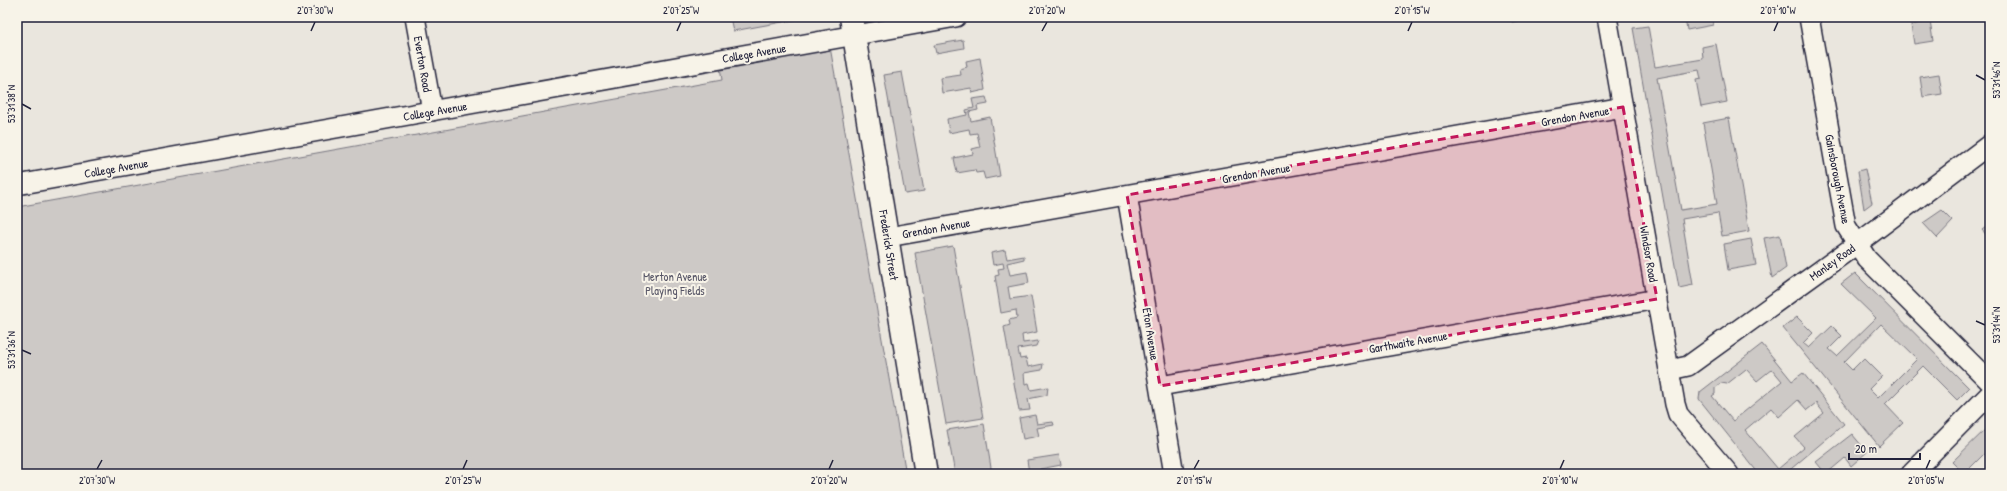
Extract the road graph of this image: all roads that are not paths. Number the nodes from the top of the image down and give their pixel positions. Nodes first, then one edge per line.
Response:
1 (415, 17) edge
2 (956, 17) edge
3 (1606, 17) edge
4 (1809, 17) edge
5 (852, 26) edge
6 (1623, 107) junction
7 (432, 111) junction
8 (1990, 144) edge
9 (17, 185) edge
10 (1127, 195) junction
11 (888, 237) junction
12 (1857, 244) junction
13 (1657, 299) junction
14 (1670, 370) junction
15 (1990, 382) edge
16 (1160, 386) junction
17 (1990, 394) edge
18 (926, 474) edge
19 (1174, 474) edge
20 (1729, 474) edge
21 (1911, 474) edge

1 - 7 street, Everton Road
2 - 5 street, College Avenue
3 - 6 street, Windsor Road
4 - 12 street, Gainsborough Avenue
5 - 7 street, College Avenue
5 - 11 main road, Frederick Street
6 - 10 street, Grendon Avenue
6 - 13 street, Windsor Road
7 - 9 street, College Avenue
8 - 12 street, Manley Road
10 - 11 street, Grendon Avenue
10 - 16 street, Eton Avenue
11 - 18 main road, Frederick Street
12 - 14 street, Manley Road
12 - 15 street, Gainsborough Avenue
13 - 14 street, Windsor Road
13 - 16 street, Garthwaite Avenue
14 - 20 street, Windsor Road
16 - 19 street, Eton Avenue
17 - 21 street

